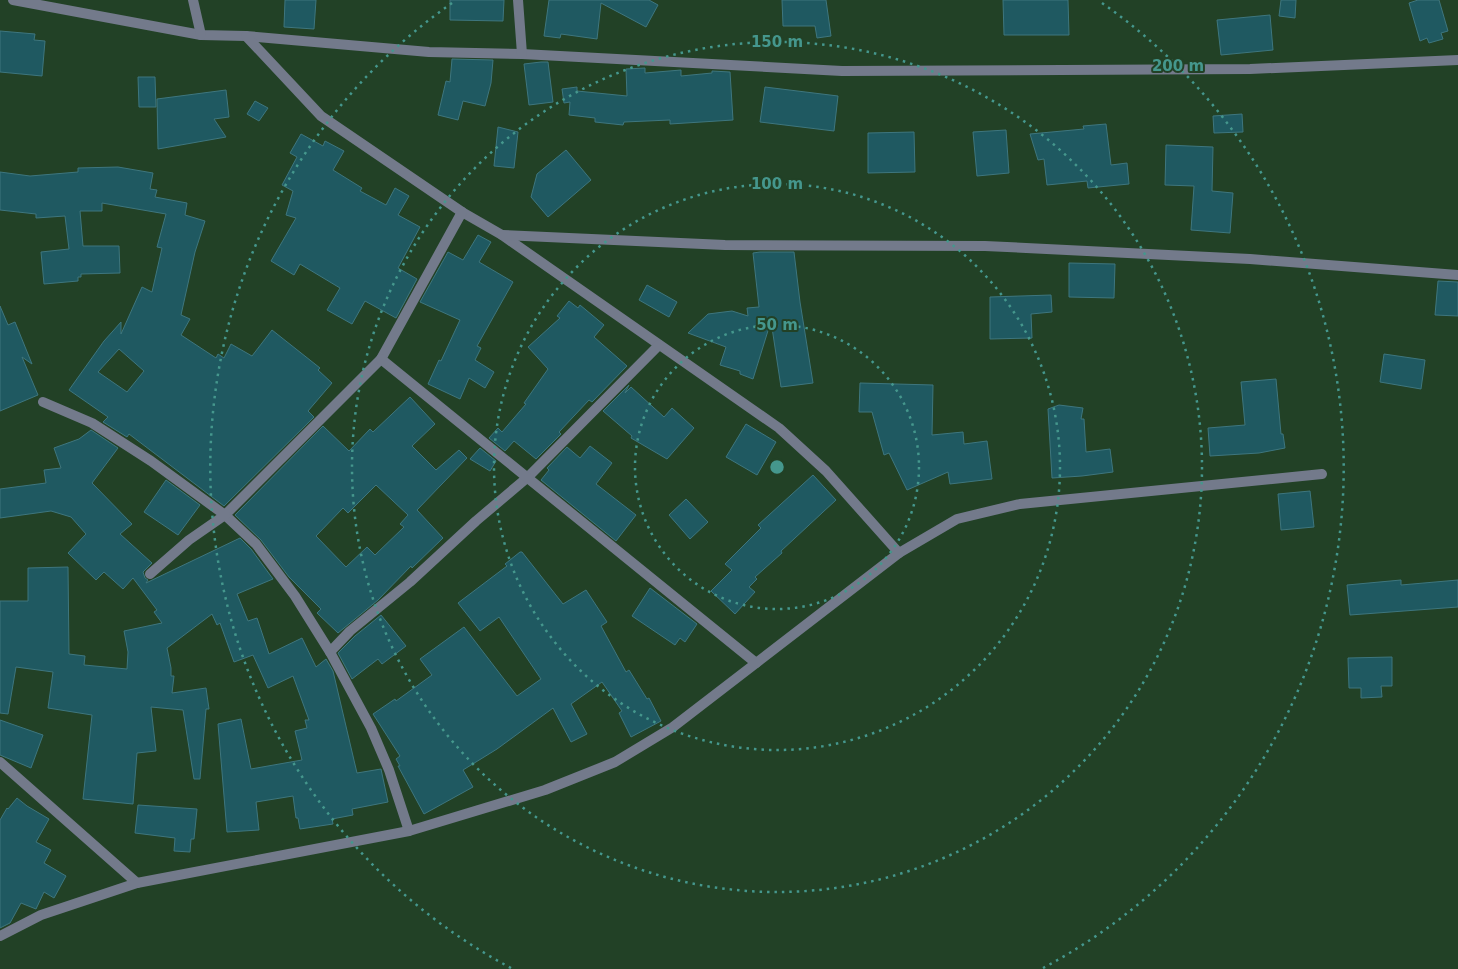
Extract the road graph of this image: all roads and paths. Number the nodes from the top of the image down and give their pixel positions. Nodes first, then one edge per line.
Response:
1 (14, 0) edge
2 (193, 0) edge
3 (518, 0) edge
4 (202, 35) junction
5 (246, 36) junction
6 (522, 54) junction
7 (1458, 60) edge
8 (462, 212) junction
9 (502, 235) junction
10 (1458, 275) edge
11 (659, 345) junction
12 (381, 359) junction
13 (42, 402) dead end
14 (1322, 474) dead end
15 (528, 477) junction
16 (225, 515) junction
17 (898, 553) junction
18 (150, 574) dead end
19 (330, 652) junction
20 (756, 663) junction
21 (0, 762) edge
22 (409, 832) junction
23 (137, 883) junction
24 (0, 936) edge

1 - 4 street
2 - 4 street
3 - 6 street
4 - 5 street
5 - 6 street
5 - 8 street
6 - 7 street
8 - 9 street
8 - 12 street
9 - 10 street
9 - 11 street
11 - 15 street
11 - 17 street
12 - 15 street
12 - 16 street
13 - 16 street
14 - 17 street
15 - 19 street
15 - 20 street
16 - 18 street
16 - 19 street
17 - 20 street
19 - 22 street
20 - 22 street
21 - 23 street
22 - 23 street
23 - 24 street

